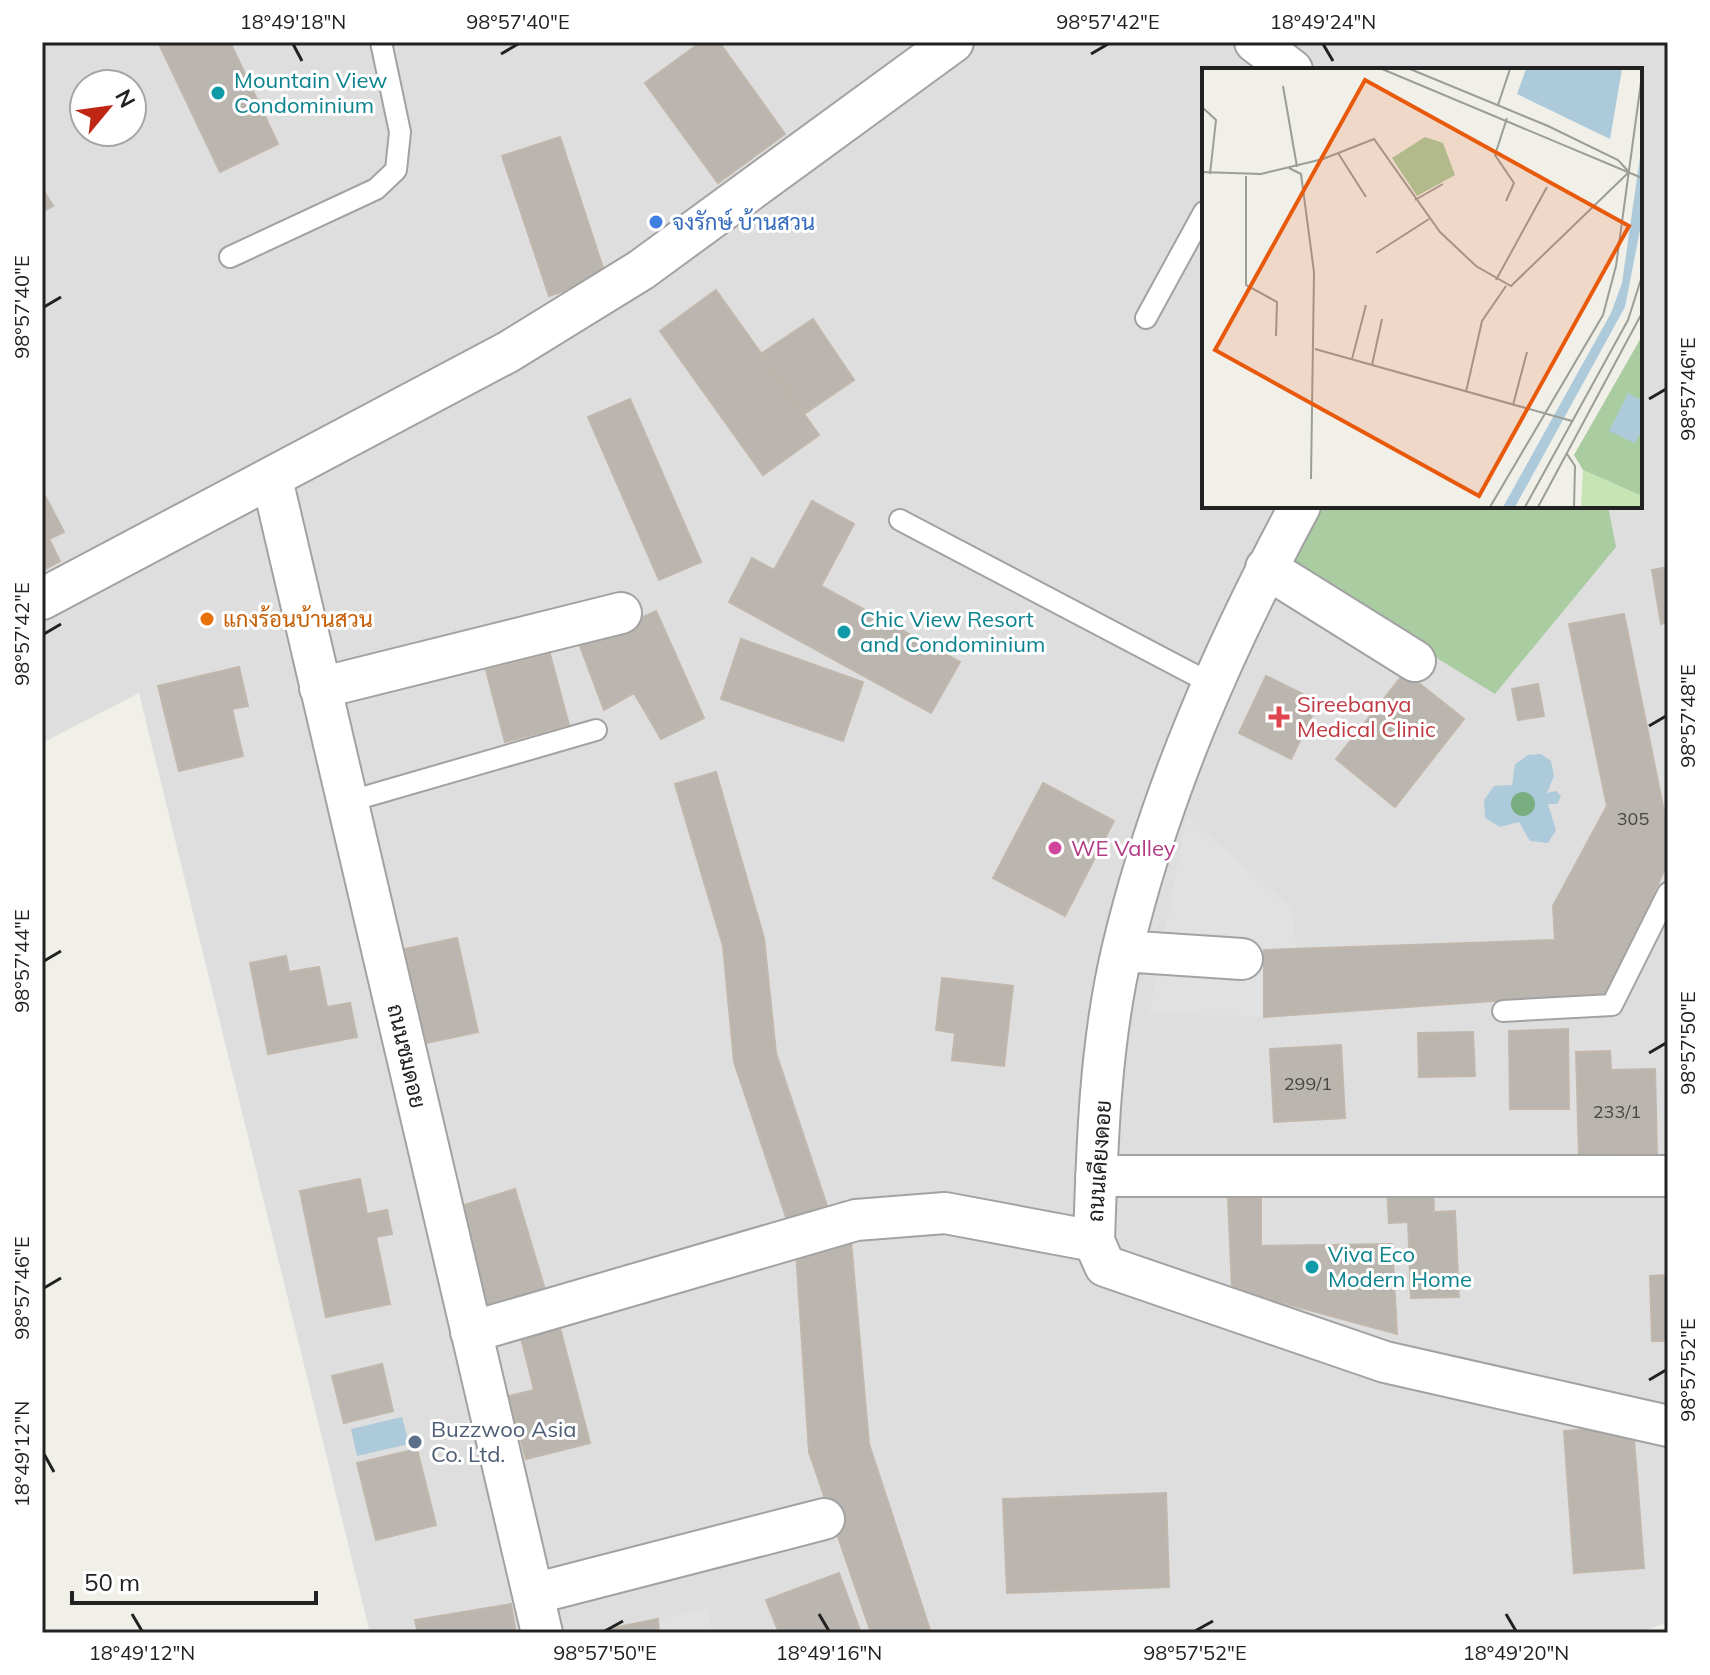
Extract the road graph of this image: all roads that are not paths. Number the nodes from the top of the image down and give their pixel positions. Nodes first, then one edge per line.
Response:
1 (381, 42) edge
2 (953, 42) edge
3 (1202, 216) edge
4 (230, 257) dead end
5 (1146, 318) dead end
6 (272, 479) junction
7 (1299, 508) edge
8 (900, 520) dead end
9 (1266, 568) junction
10 (42, 599) edge
11 (621, 613) dead end
12 (1415, 661) dead end
13 (1210, 683) junction
14 (320, 688) junction
15 (596, 730) dead end
16 (347, 802) junction
17 (1668, 893) edge
18 (1122, 951) junction
19 (1242, 959) dead end
20 (1503, 1011) dead end
21 (1096, 1176) junction
22 (1668, 1176) edge
23 (1094, 1241) junction
24 (471, 1332) junction
25 (1668, 1426) edge
26 (824, 1519) dead end
27 (533, 1594) junction
28 (542, 1633) edge

1 - 4 lane
2 - 6 street
3 - 5 lane
6 - 10 street
6 - 14 street, ถนนชมดอย
7 - 9 street, ถนนเคียงดอย
8 - 13 lane
9 - 12 street
9 - 13 street, ถนนเคียงดอย
11 - 14 street
13 - 18 street, ถนนเคียงดอย
14 - 16 street, ถนนชมดอย
15 - 16 lane
16 - 24 street, ถนนชมดอย
17 - 20 lane
18 - 19 street
18 - 21 street, ถนนเคียงดอย
21 - 22 street
21 - 23 street, ถนนเคียงดอย
23 - 24 street
23 - 25 street, ถนนเคียงดอย
24 - 27 street, ถนนชมดอย
26 - 27 street
27 - 28 street, ถนนชมดอย

